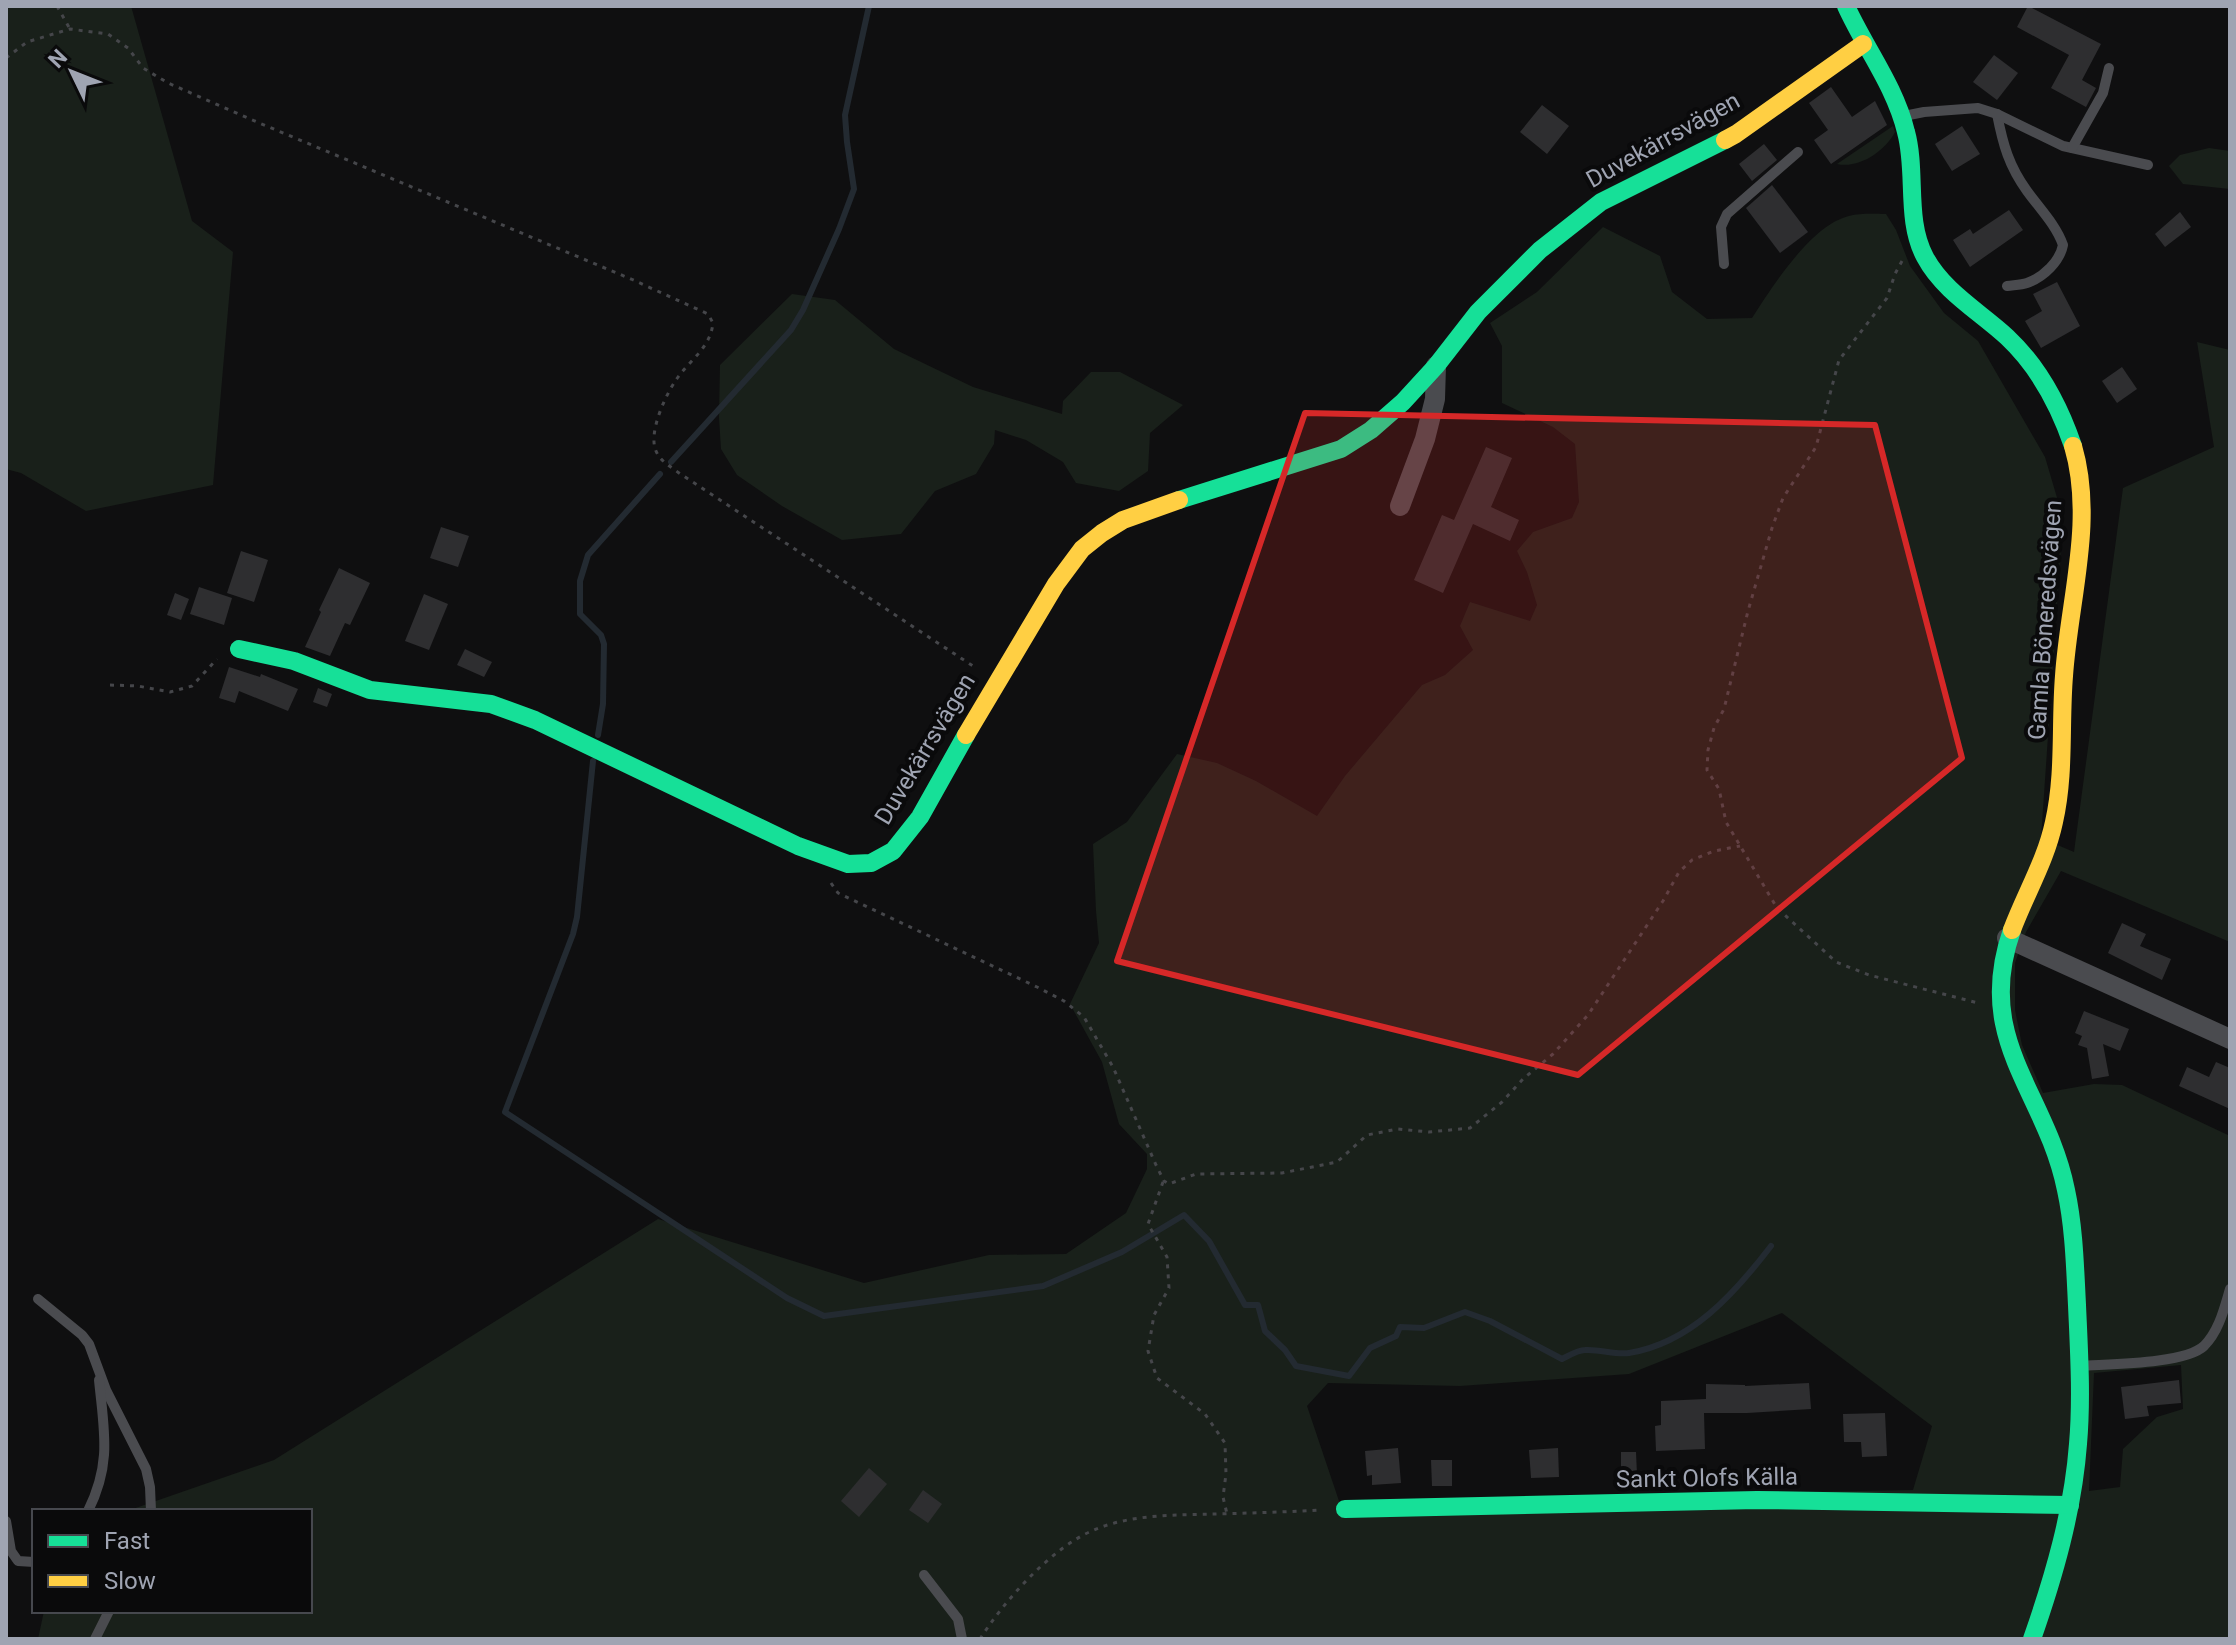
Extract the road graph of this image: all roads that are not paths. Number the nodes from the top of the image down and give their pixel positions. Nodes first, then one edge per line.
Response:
1 (1846, 6) edge
2 (1863, 44) junction
3 (2109, 68) dead end
4 (1997, 114) junction
5 (1902, 116) junction
6 (2072, 148) junction
7 (1798, 152) dead end
8 (2148, 165) dead end
9 (1724, 264) dead end
10 (2007, 286) dead end
11 (1436, 366) junction
12 (1400, 506) dead end
13 (239, 649) road end
14 (2007, 938) junction
15 (2230, 1039) edge
16 (2230, 1289) edge
17 (38, 1299) dead end
18 (97, 1365) junction
19 (2080, 1366) junction
20 (2070, 1505) junction
21 (89, 1509) edge
22 (151, 1509) edge
23 (1345, 1509) road end
24 (6, 1521) edge
25 (32, 1562) edge
26 (924, 1575) dead end
27 (108, 1613) edge
28 (95, 1639) edge
29 (962, 1639) edge
30 (2032, 1639) edge

1 - 2 street, Gamla Böneredsvägen
2 - 5 street, Gamla Böneredsvägen
2 - 11 street, Duvekärrsvägen
3 - 6 lane
4 - 5 lane
4 - 6 lane
4 - 10 lane
5 - 14 street, Gamla Böneredsvägen
6 - 8 lane
7 - 9 lane
11 - 12 street
11 - 13 street, Duvekärrsvägen
14 - 15 street
14 - 19 street, Gamla Böneredsvägen
16 - 19 lane
17 - 18 lane
18 - 21 lane
18 - 22 lane
19 - 20 street, Gamla Böneredsvägen
20 - 23 street, Sankt Olofs Källa
20 - 30 street, Gamla Böneredsvägen
24 - 25 lane
26 - 29 lane
27 - 28 lane

